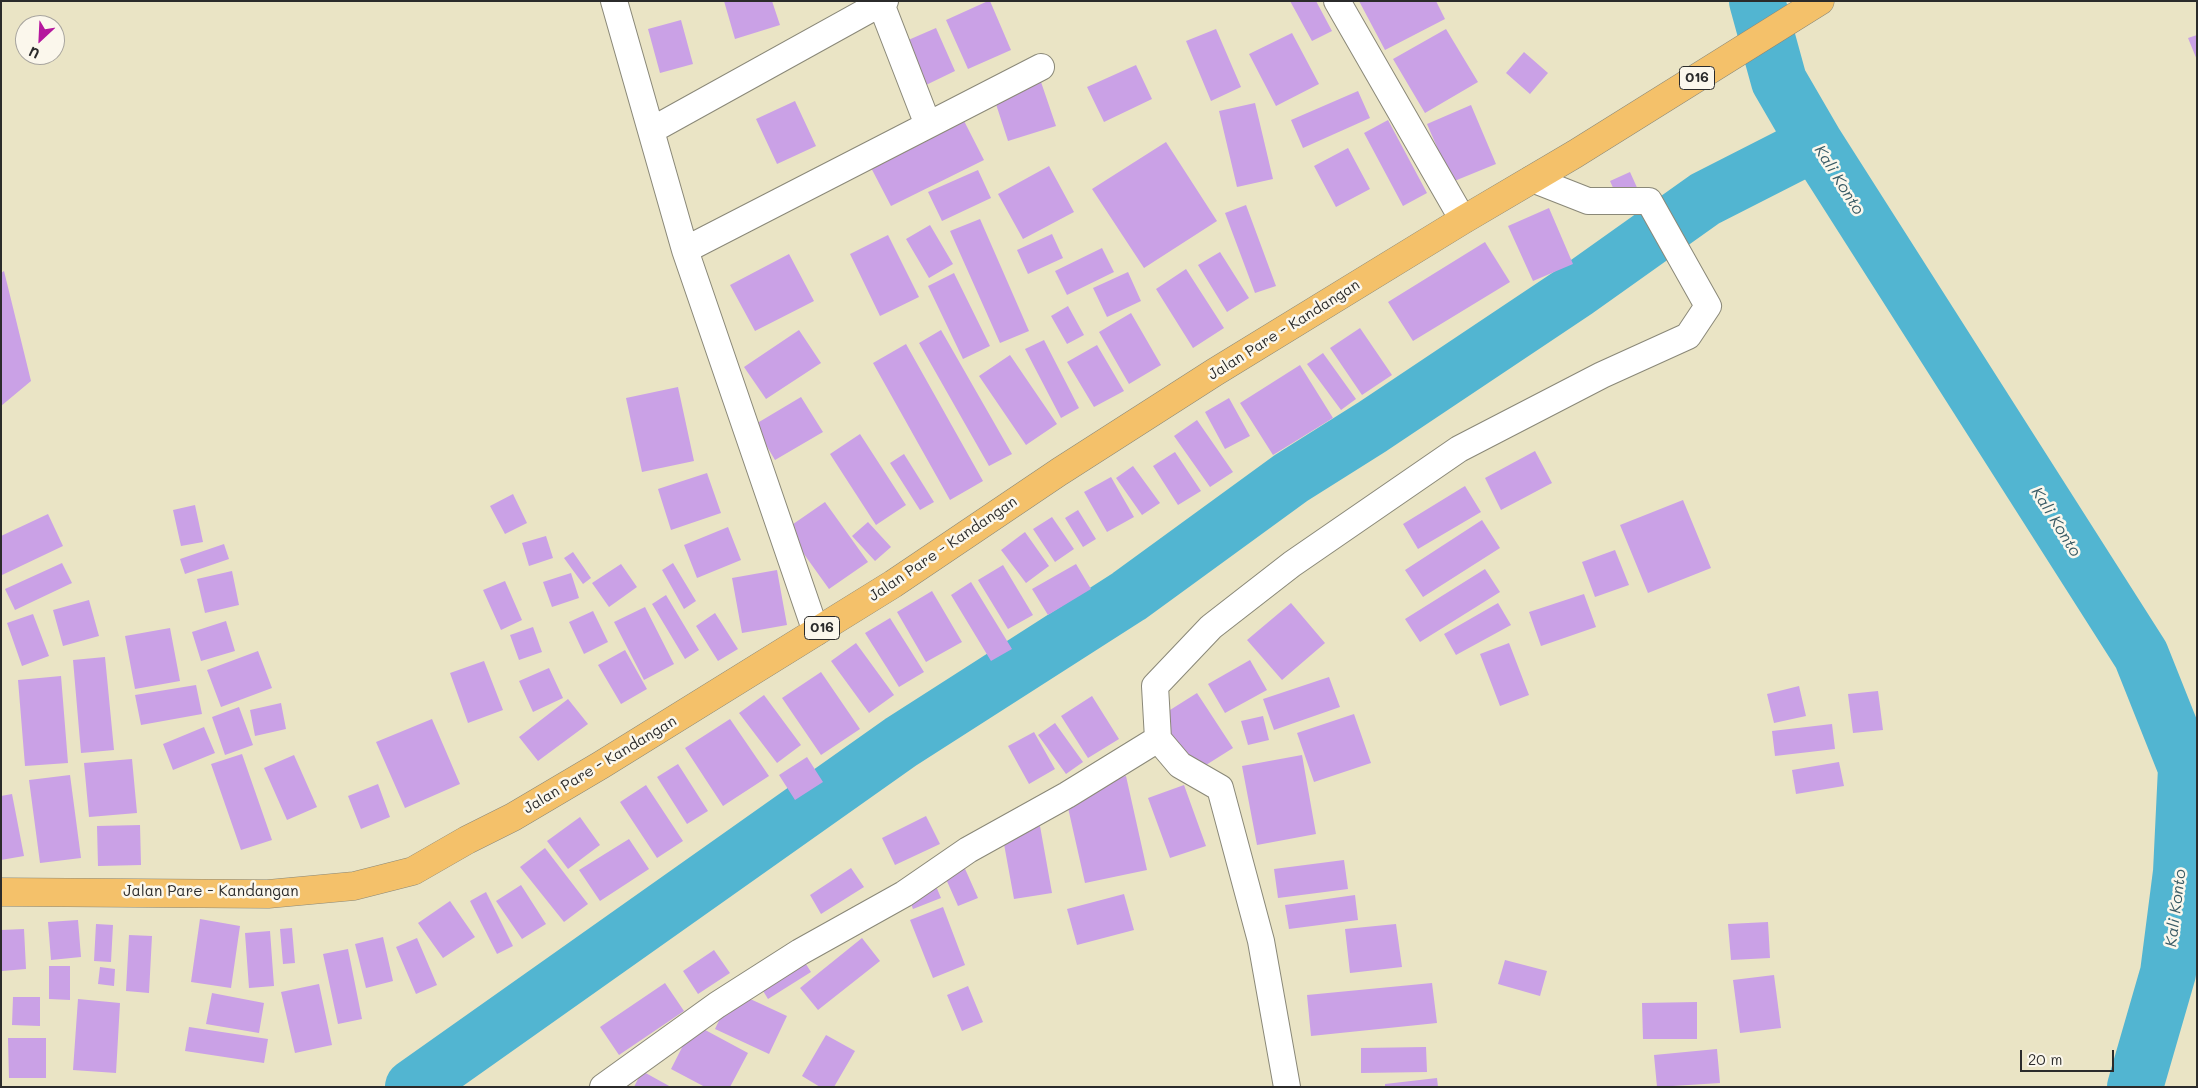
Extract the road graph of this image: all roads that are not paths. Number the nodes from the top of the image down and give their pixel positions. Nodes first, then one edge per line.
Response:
1 (1337, 1) edge
2 (1820, 1) edge
3 (616, 2) edge
4 (882, 2) edge
5 (1041, 66) dead end
6 (928, 125) junction
7 (652, 130) junction
8 (1532, 179) junction
9 (1463, 220) junction
10 (685, 250) junction
11 (816, 632) junction
12 (1158, 740) junction
13 (1, 892) edge
14 (603, 1087) edge
15 (1287, 1087) edge

1 - 9 street
2 - 8 main road, Jalan Pare - Kandangan / 016
3 - 7 street
4 - 6 street
4 - 7 street
5 - 6 street
6 - 10 street
7 - 10 street
8 - 9 main road, Jalan Pare - Kandangan / 016
8 - 12 street
9 - 11 main road, Jalan Pare - Kandangan / 016
10 - 11 street
11 - 13 main road, Jalan Pare - Kandangan / 016
12 - 14 street
12 - 15 street

